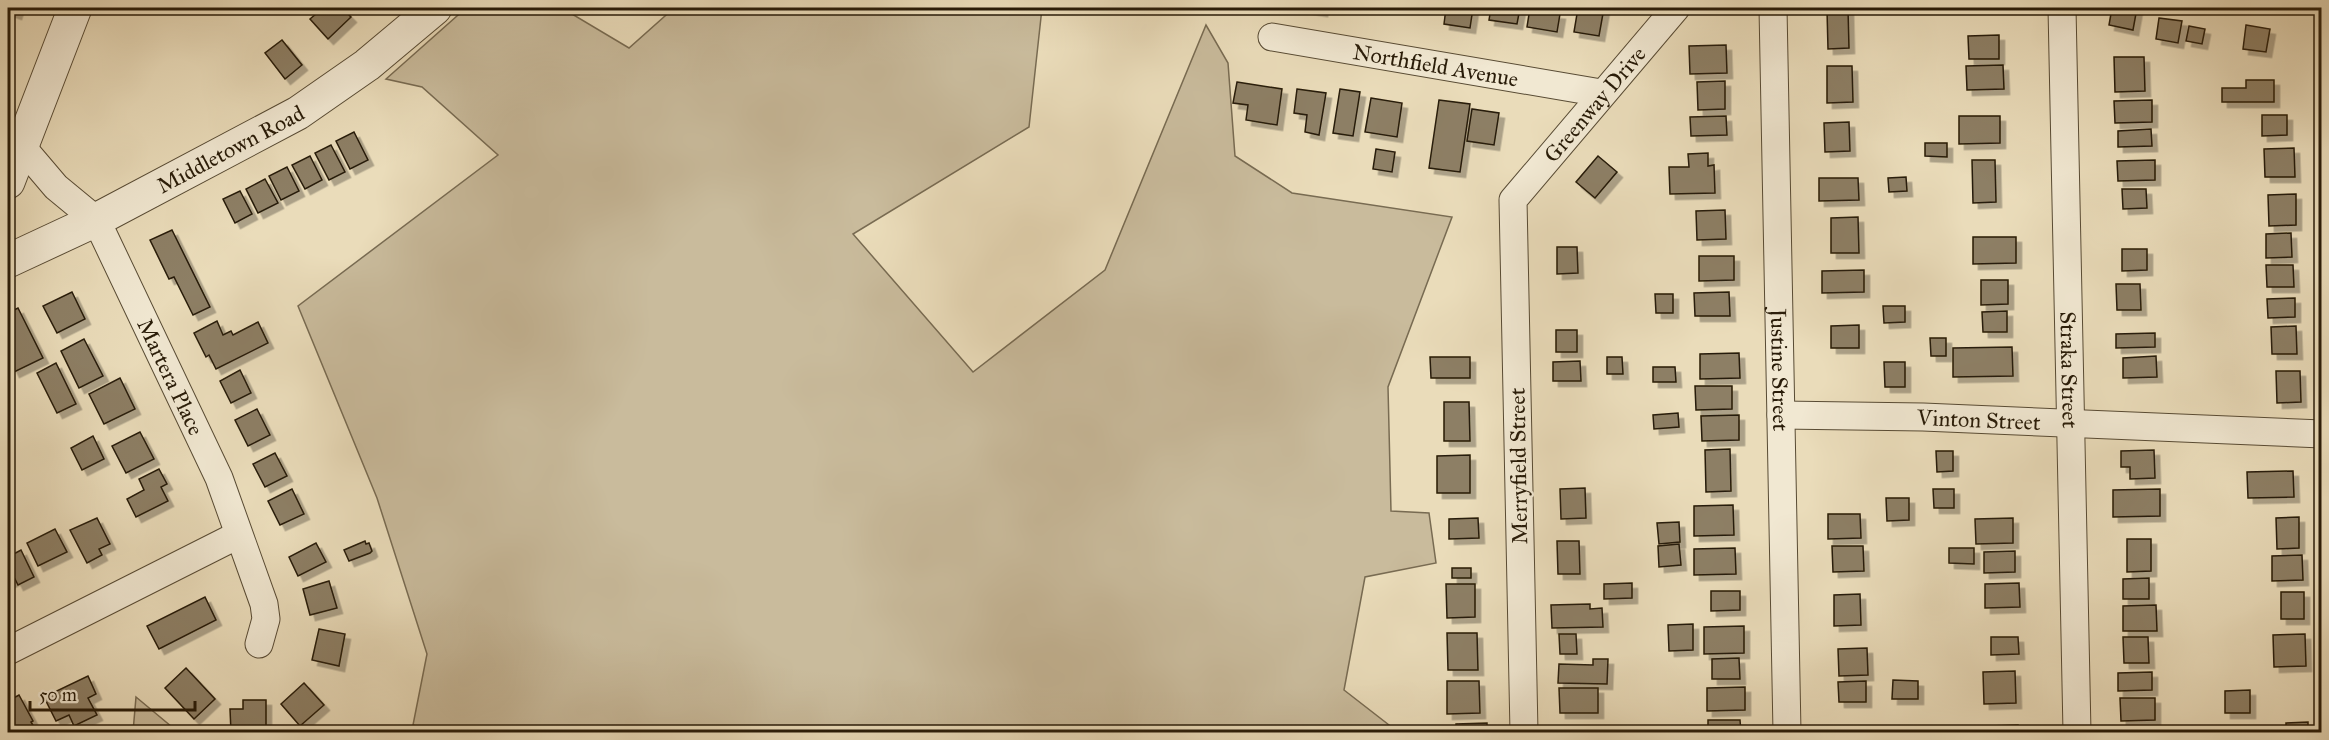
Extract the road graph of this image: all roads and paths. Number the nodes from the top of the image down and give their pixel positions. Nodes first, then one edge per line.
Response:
1 (75, 8) edge
2 (435, 8) edge
3 (1676, 8) edge
4 (1773, 8) edge
5 (2062, 8) edge
6 (1272, 37) dead end
7 (1601, 93) junction
8 (22, 147) junction
9 (8, 182) edge
10 (1513, 200) joint
11 (96, 220) junction
12 (8, 261) edge
13 (1781, 415) junction
14 (2070, 423) junction
15 (2322, 434) edge
16 (238, 535) junction
17 (259, 644) dead end
18 (8, 651) edge
19 (1524, 732) edge
20 (1787, 732) edge
21 (2077, 732) edge

1 - 8 street
2 - 11 street, Middletown Road
3 - 7 street, Greenway Drive
4 - 13 street, Justine Street
5 - 14 street, Straka Street
6 - 7 street, Northfield Avenue
7 - 10 street, Greenway Drive
8 - 9 street
8 - 11 street
10 - 19 street, Merryfield Street
11 - 12 street, Middletown Road
11 - 16 street, Martera Place
13 - 14 street, Vinton Street
13 - 20 street, Justine Street
14 - 15 street, Vinton Street
14 - 21 street, Straka Street
16 - 17 street, Martera Place
16 - 18 street

